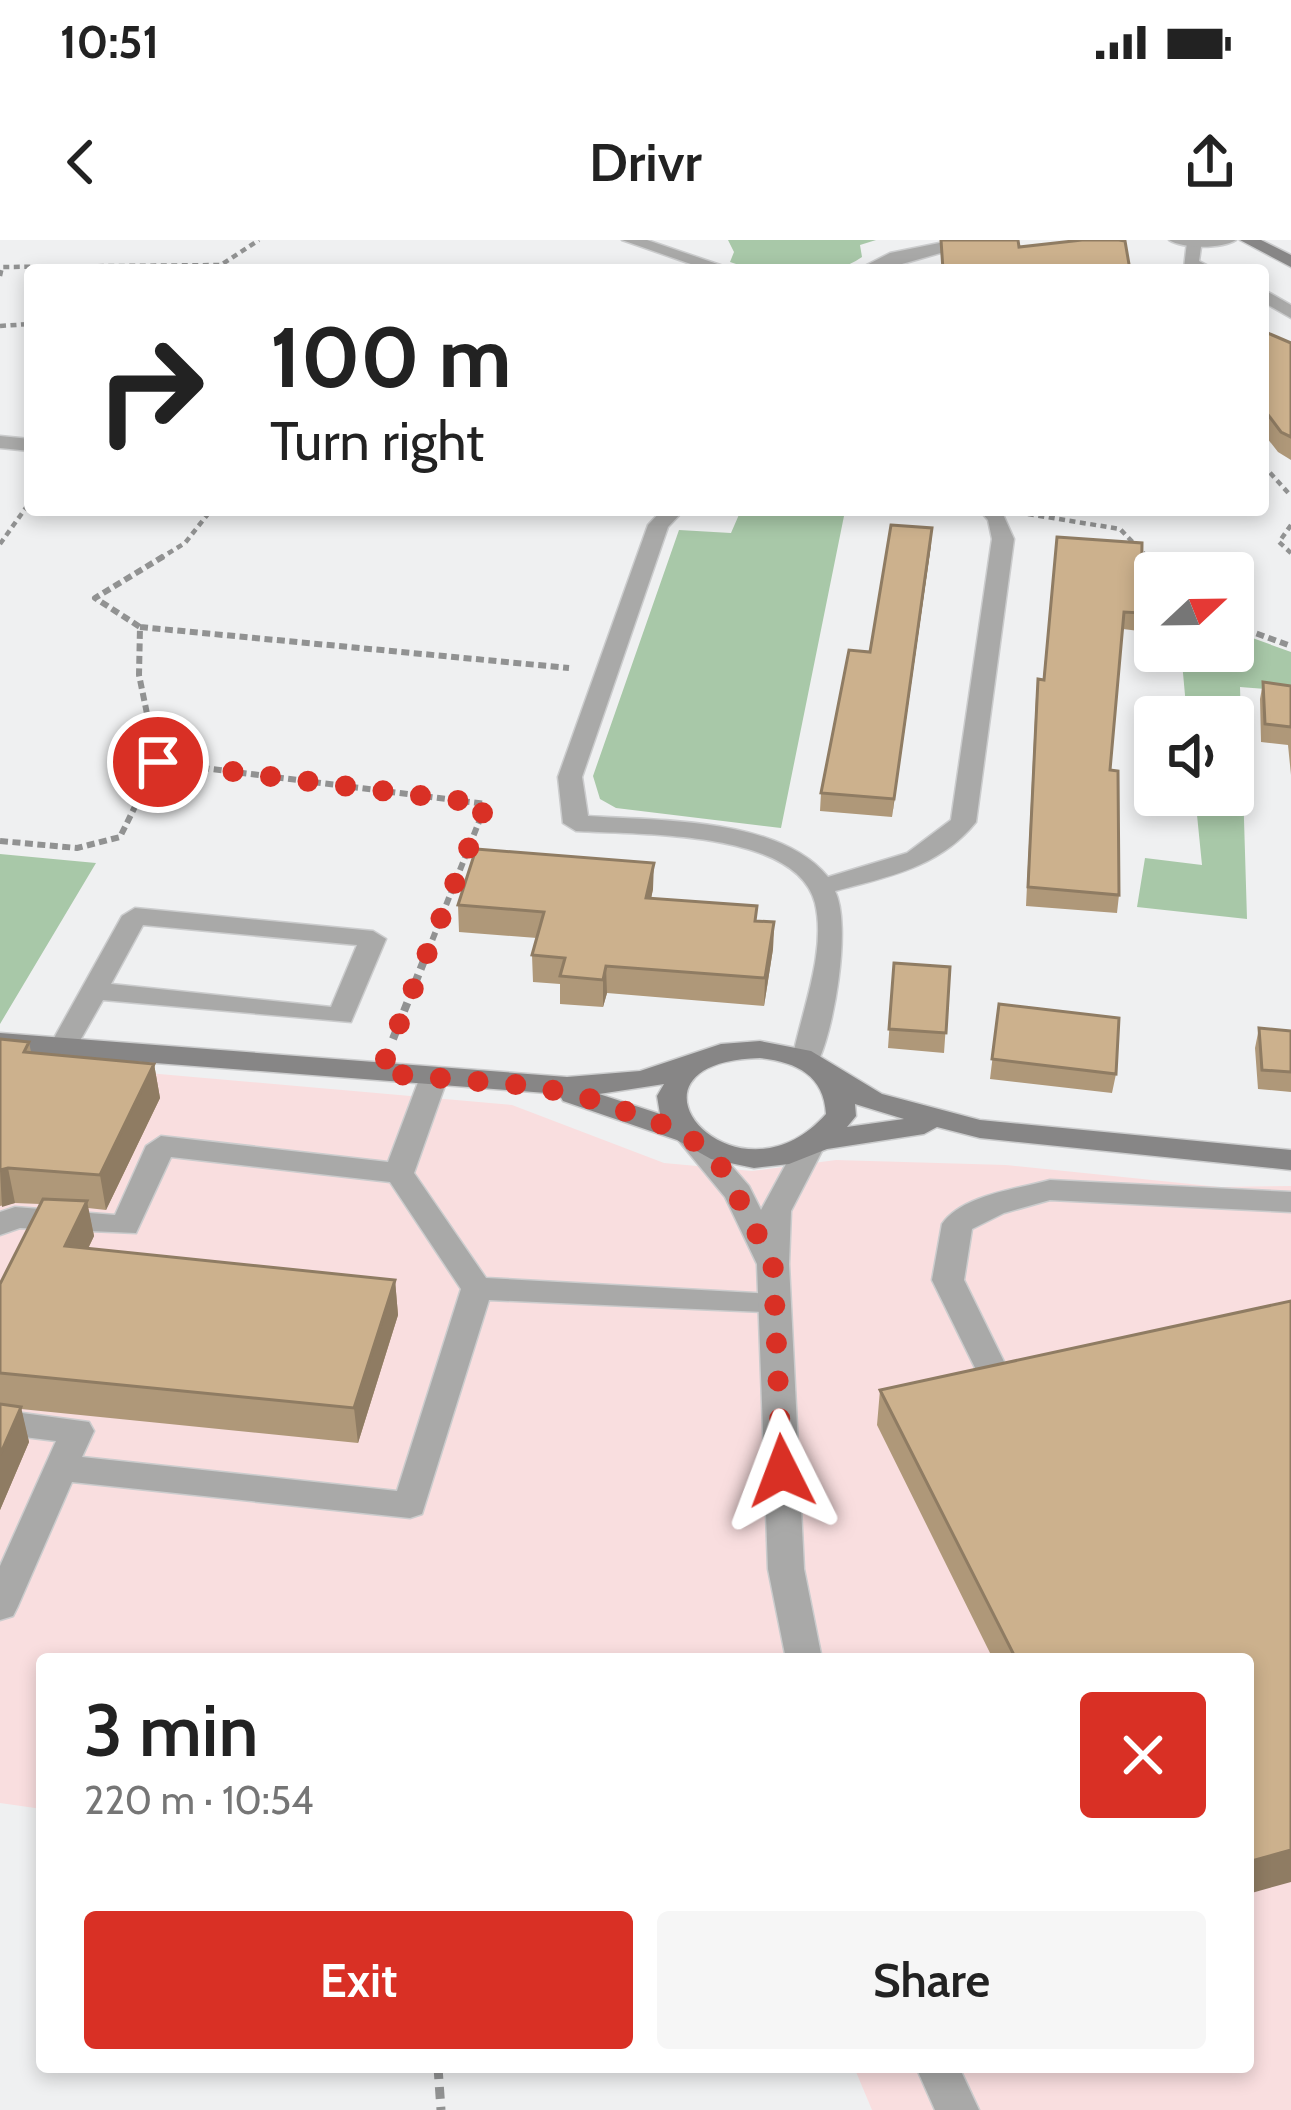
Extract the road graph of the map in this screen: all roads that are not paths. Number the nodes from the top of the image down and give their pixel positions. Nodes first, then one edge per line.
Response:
1 (630, 240) edge
2 (978, 240) edge
3 (1228, 240) edge
4 (1248, 240) edge
5 (1186, 241) edge
6 (1291, 262) edge
7 (707, 264) edge
8 (880, 264) edge
9 (668, 516) edge
10 (996, 516) edge
11 (823, 886) junction
12 (94, 992) junction
13 (0, 1042) edge
14 (63, 1047) junction
15 (806, 1060) junction
16 (687, 1069) junction
17 (434, 1077) junction
18 (831, 1079) junction
19 (532, 1086) junction
20 (953, 1124) junction
21 (689, 1136) junction
22 (816, 1145) junction
23 (1291, 1160) edge
24 (399, 1173) junction
25 (1291, 1202) edge
26 (0, 1225) edge
27 (773, 1264) junction
28 (477, 1288) junction
29 (774, 1305) junction
30 (994, 1374) edge
31 (0, 1422) edge
32 (62, 1468) junction
33 (0, 1606) edge
34 (804, 1653) edge
35 (940, 2073) edge
36 (957, 2110) edge

1 - 7 street
2 - 8 street
3 - 5 street
4 - 6 street
9 - 11 street
10 - 11 street
11 - 15 street
12 - 12 street
12 - 14 street
13 - 14 street
14 - 17 street
15 - 16 street
15 - 18 street
16 - 19 street
16 - 21 street
17 - 19 street
17 - 24 street
18 - 20 street
18 - 22 street
19 - 21 street
20 - 22 street
20 - 23 street
21 - 22 street
21 - 27 street
22 - 27 street
24 - 26 street
24 - 28 street
25 - 30 street
27 - 29 street
28 - 29 street
28 - 32 street
29 - 34 street
31 - 32 street
32 - 33 street
35 - 36 street

